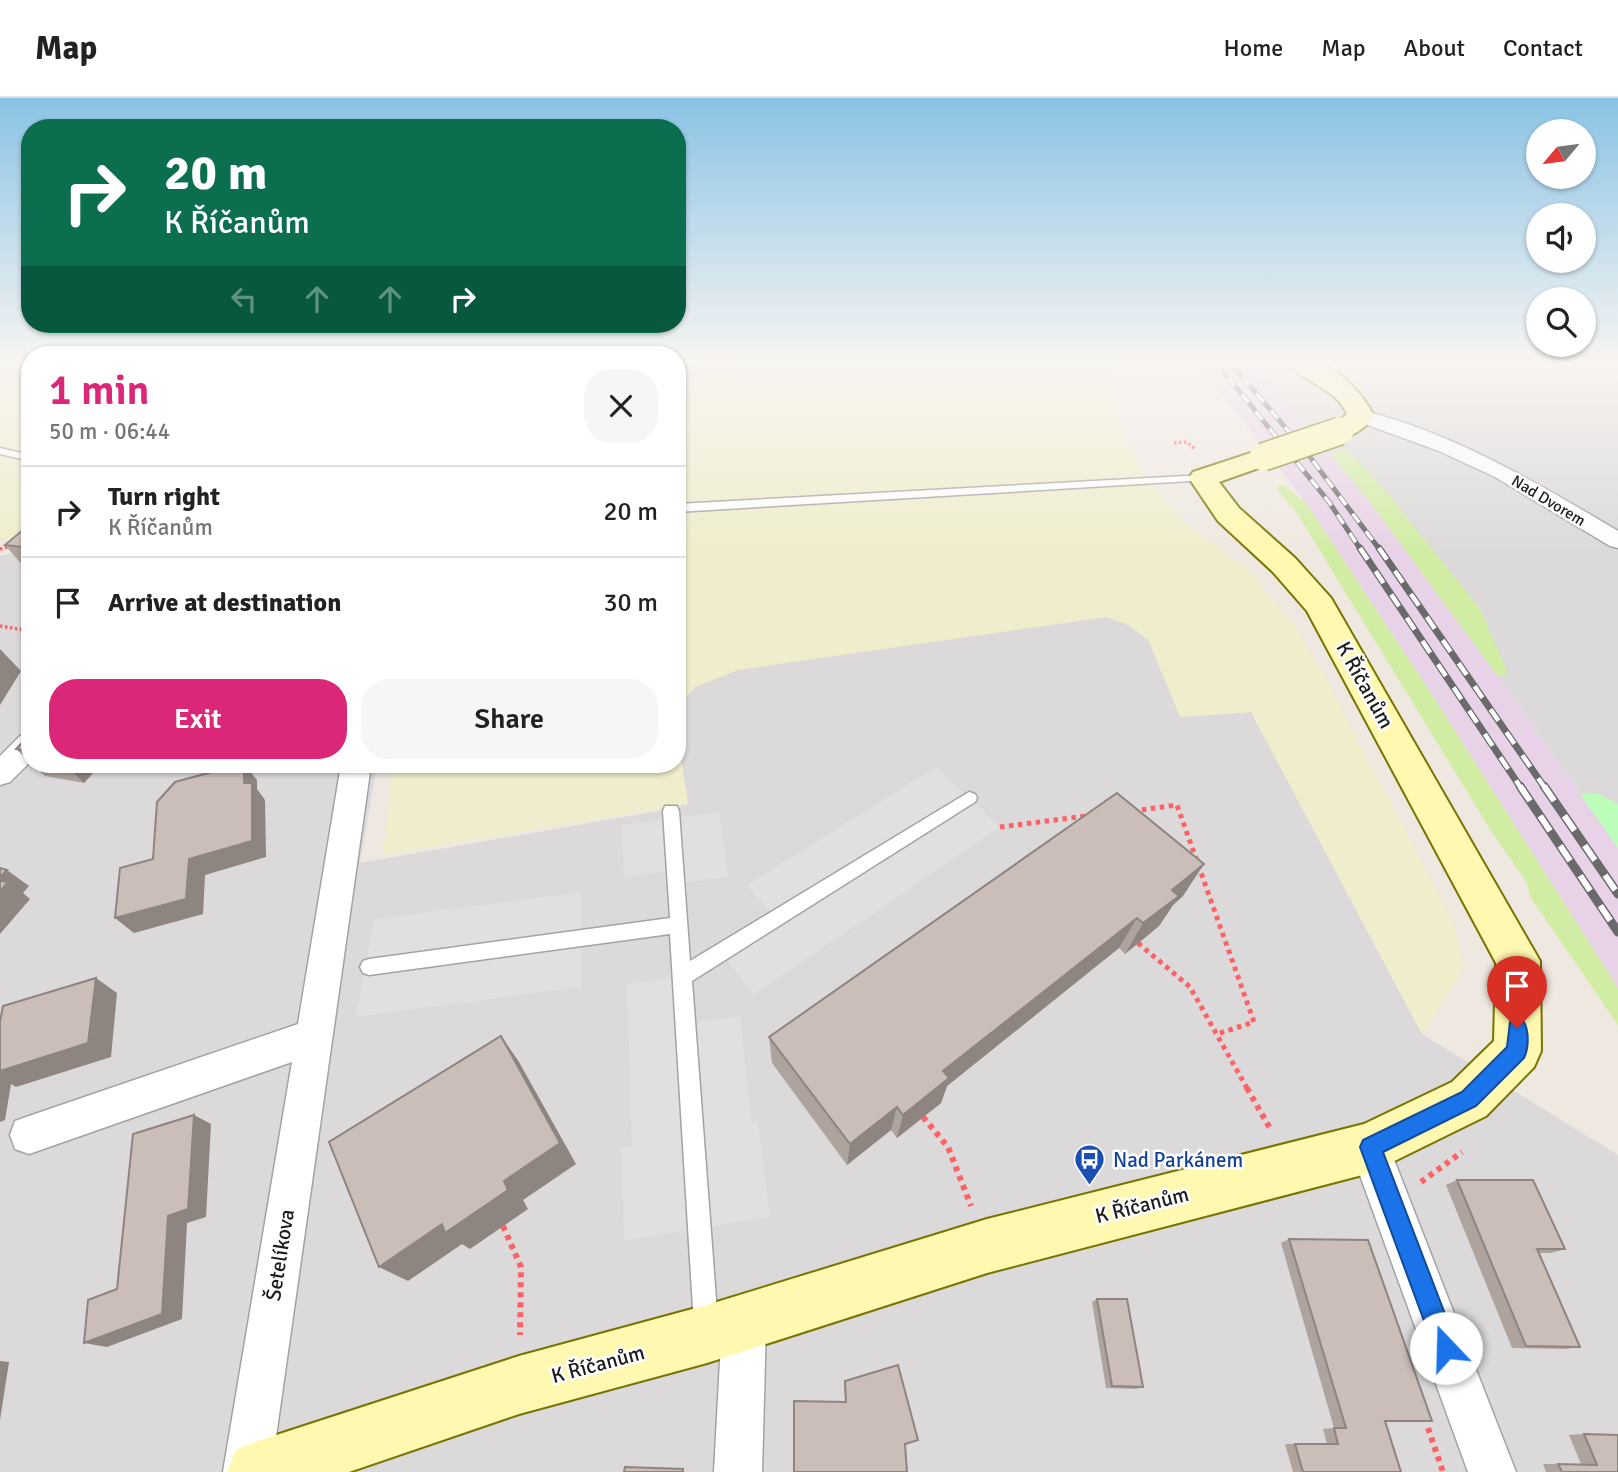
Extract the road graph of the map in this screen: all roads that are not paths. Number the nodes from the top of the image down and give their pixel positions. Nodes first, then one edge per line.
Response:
1 (1351, 424) joint
2 (0, 451) edge
3 (21, 456) edge
4 (1203, 478) junction
5 (686, 507) edge
6 (1618, 541) edge
7 (21, 753) edge
8 (355, 773) edge
9 (0, 774) edge
10 (969, 797) dead end
11 (671, 811) dead end
12 (679, 925) junction
13 (369, 967) dead end
14 (683, 976) junction
15 (313, 1037) junction
16 (29, 1135) dead end
17 (1370, 1147) junction
18 (725, 1329) junction
19 (247, 1472) edge
20 (258, 1472) edge
21 (738, 1472) edge
22 (1492, 1472) edge

1 - 4 street, bridge
1 - 6 street, Nad Dvorem
2 - 3 lane
4 - 5 lane
4 - 17 street, K Říčanům
7 - 9 street
8 - 15 street, Šetelíkova
10 - 14 lane
11 - 12 lane
12 - 13 lane
12 - 14 lane
14 - 18 lane
15 - 16 street
15 - 19 street, Šetelíkova
17 - 18 street, K Říčanům
17 - 22 street
18 - 20 street, K Říčanům
18 - 21 street

